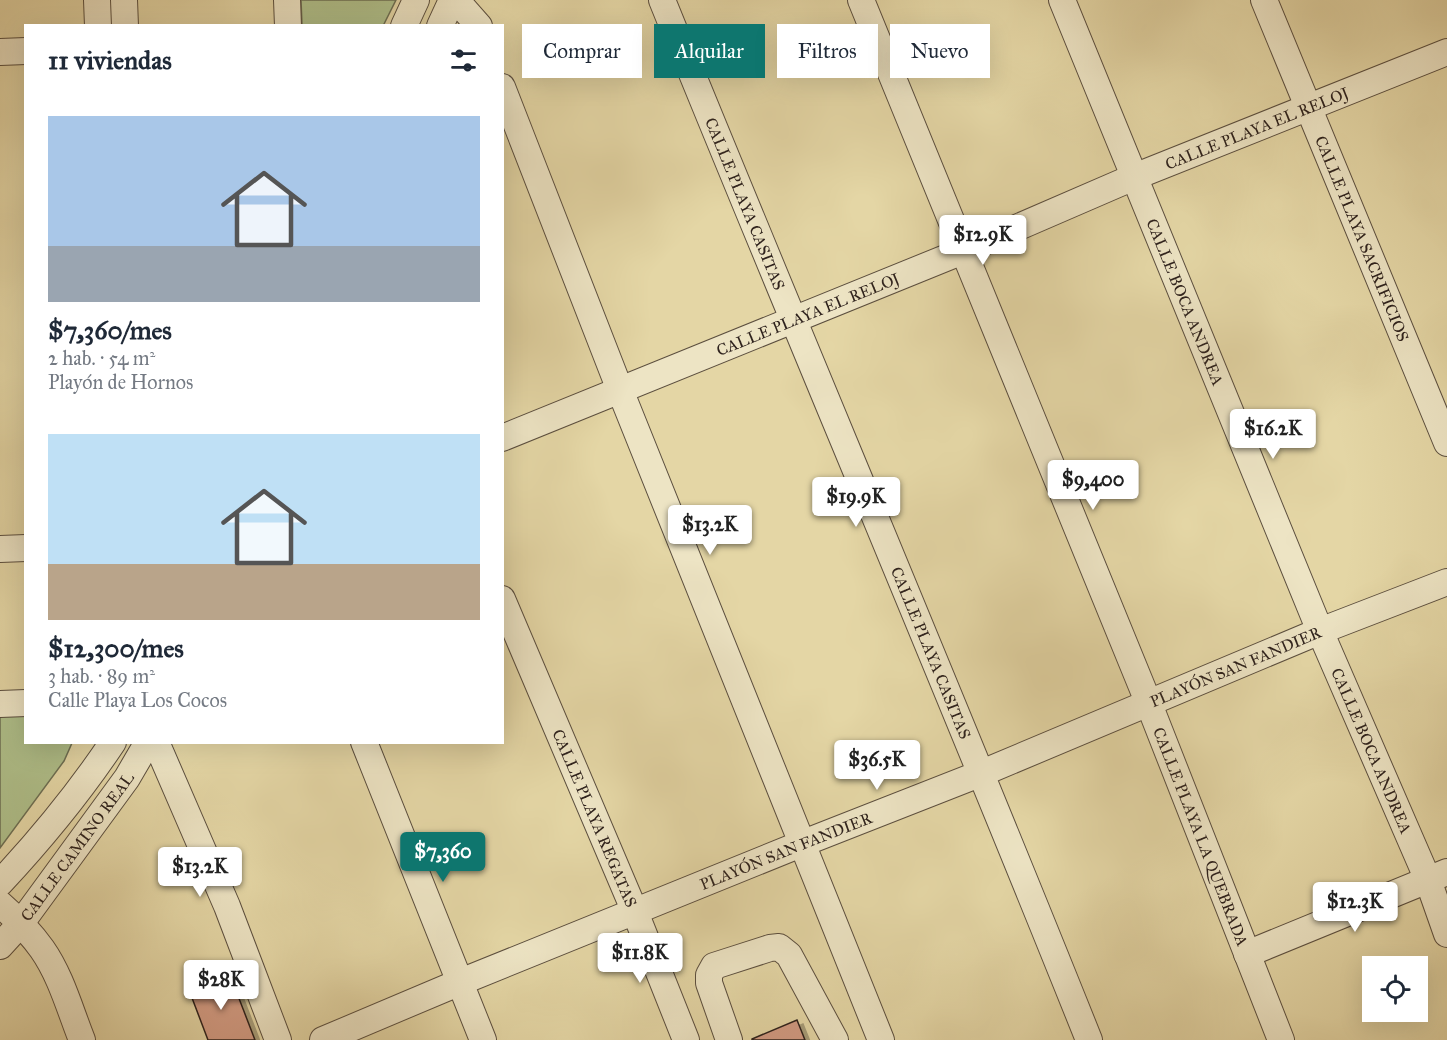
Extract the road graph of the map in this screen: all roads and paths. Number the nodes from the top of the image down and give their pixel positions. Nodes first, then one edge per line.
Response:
1 (97, 0) edge
2 (124, 0) edge
3 (287, 0) edge
4 (416, 0) edge
5 (454, 0) edge
6 (662, 0) edge
7 (861, 0) edge
8 (1062, 0) edge
9 (1264, 0) edge
10 (98, 24) edge
11 (125, 24) edge
12 (288, 24) edge
13 (405, 24) edge
14 (441, 24) edge
15 (477, 24) edge
16 (24, 51) edge
17 (0, 52) edge
18 (1447, 52) edge
19 (504, 92) edge
20 (1308, 107) junction
21 (1134, 177) junction
22 (963, 251) junction
23 (792, 320) junction
24 (620, 390) junction
25 (504, 437) edge
26 (1447, 443) edge
27 (24, 548) edge
28 (0, 549) edge
29 (1447, 582) edge
30 (504, 604) edge
31 (1320, 631) junction
32 (0, 704) edge
33 (24, 704) edge
34 (1149, 704) junction
35 (112, 744) edge
36 (147, 744) edge
37 (157, 744) edge
38 (365, 744) edge
39 (982, 773) junction
40 (801, 844) junction
41 (1437, 876) edge
42 (0, 883) edge
43 (0, 904) edge
44 (634, 912) junction
45 (21, 923) junction
46 (1447, 934) edge
47 (0, 946) edge
48 (1247, 954) junction
49 (459, 983) junction
50 (82, 1040) edge
51 (278, 1040) edge
52 (323, 1040) edge
53 (483, 1040) edge
54 (686, 1040) edge
55 (729, 1040) edge
56 (836, 1040) edge
57 (881, 1040) edge
58 (1089, 1040) edge
59 (1281, 1040) edge

1 - 10 street
2 - 11 street
3 - 12 street
4 - 13 street
5 - 14 street
5 - 15 street
6 - 23 street, CALLE PLAYA CASITAS
7 - 22 street, CALLE PLAYA LA QUEBRADA
8 - 21 street, CALLE BOCA ANDREA
9 - 20 street, CALLE PLAYA SACRIFICIOS
16 - 17 street
18 - 20 street, CALLE PLAYA EL RELOJ
19 - 24 street
20 - 21 street, CALLE PLAYA EL RELOJ
20 - 26 street, CALLE PLAYA SACRIFICIOS
21 - 22 street, CALLE PLAYA EL RELOJ
21 - 31 street, CALLE BOCA ANDREA
22 - 23 street, CALLE PLAYA EL RELOJ
22 - 34 street, CALLE PLAYA LA QUEBRADA
23 - 24 street, CALLE PLAYA EL RELOJ
23 - 39 street, CALLE PLAYA CASITAS
24 - 25 street, CALLE PLAYA EL RELOJ
24 - 40 street
27 - 28 street
29 - 31 street, PLAYÓN SAN FANDIER
30 - 44 street, CALLE PLAYA REGATAS
31 - 34 street, PLAYÓN SAN FANDIER
31 - 41 street, CALLE BOCA ANDREA
32 - 33 street
34 - 39 street, PLAYÓN SAN FANDIER
34 - 48 street, CALLE PLAYA LA QUEBRADA
35 - 42 street, CALLE CAMINO REAL
36 - 45 street, CALLE CAMINO REAL
37 - 51 street
38 - 49 street
39 - 40 street, PLAYÓN SAN FANDIER
39 - 58 street, CALLE PLAYA CASITAS
40 - 44 street, PLAYÓN SAN FANDIER
40 - 57 street
41 - 46 street, CALLE BOCA ANDREA
41 - 48 street
43 - 45 street
44 - 49 street, PLAYÓN SAN FANDIER
44 - 54 street, CALLE PLAYA REGATAS
45 - 47 street, CALLE CAMINO REAL
45 - 50 street
48 - 59 street, CALLE PLAYA LA QUEBRADA
49 - 52 street, PLAYÓN SAN FANDIER
49 - 53 street
55 - 56 street

